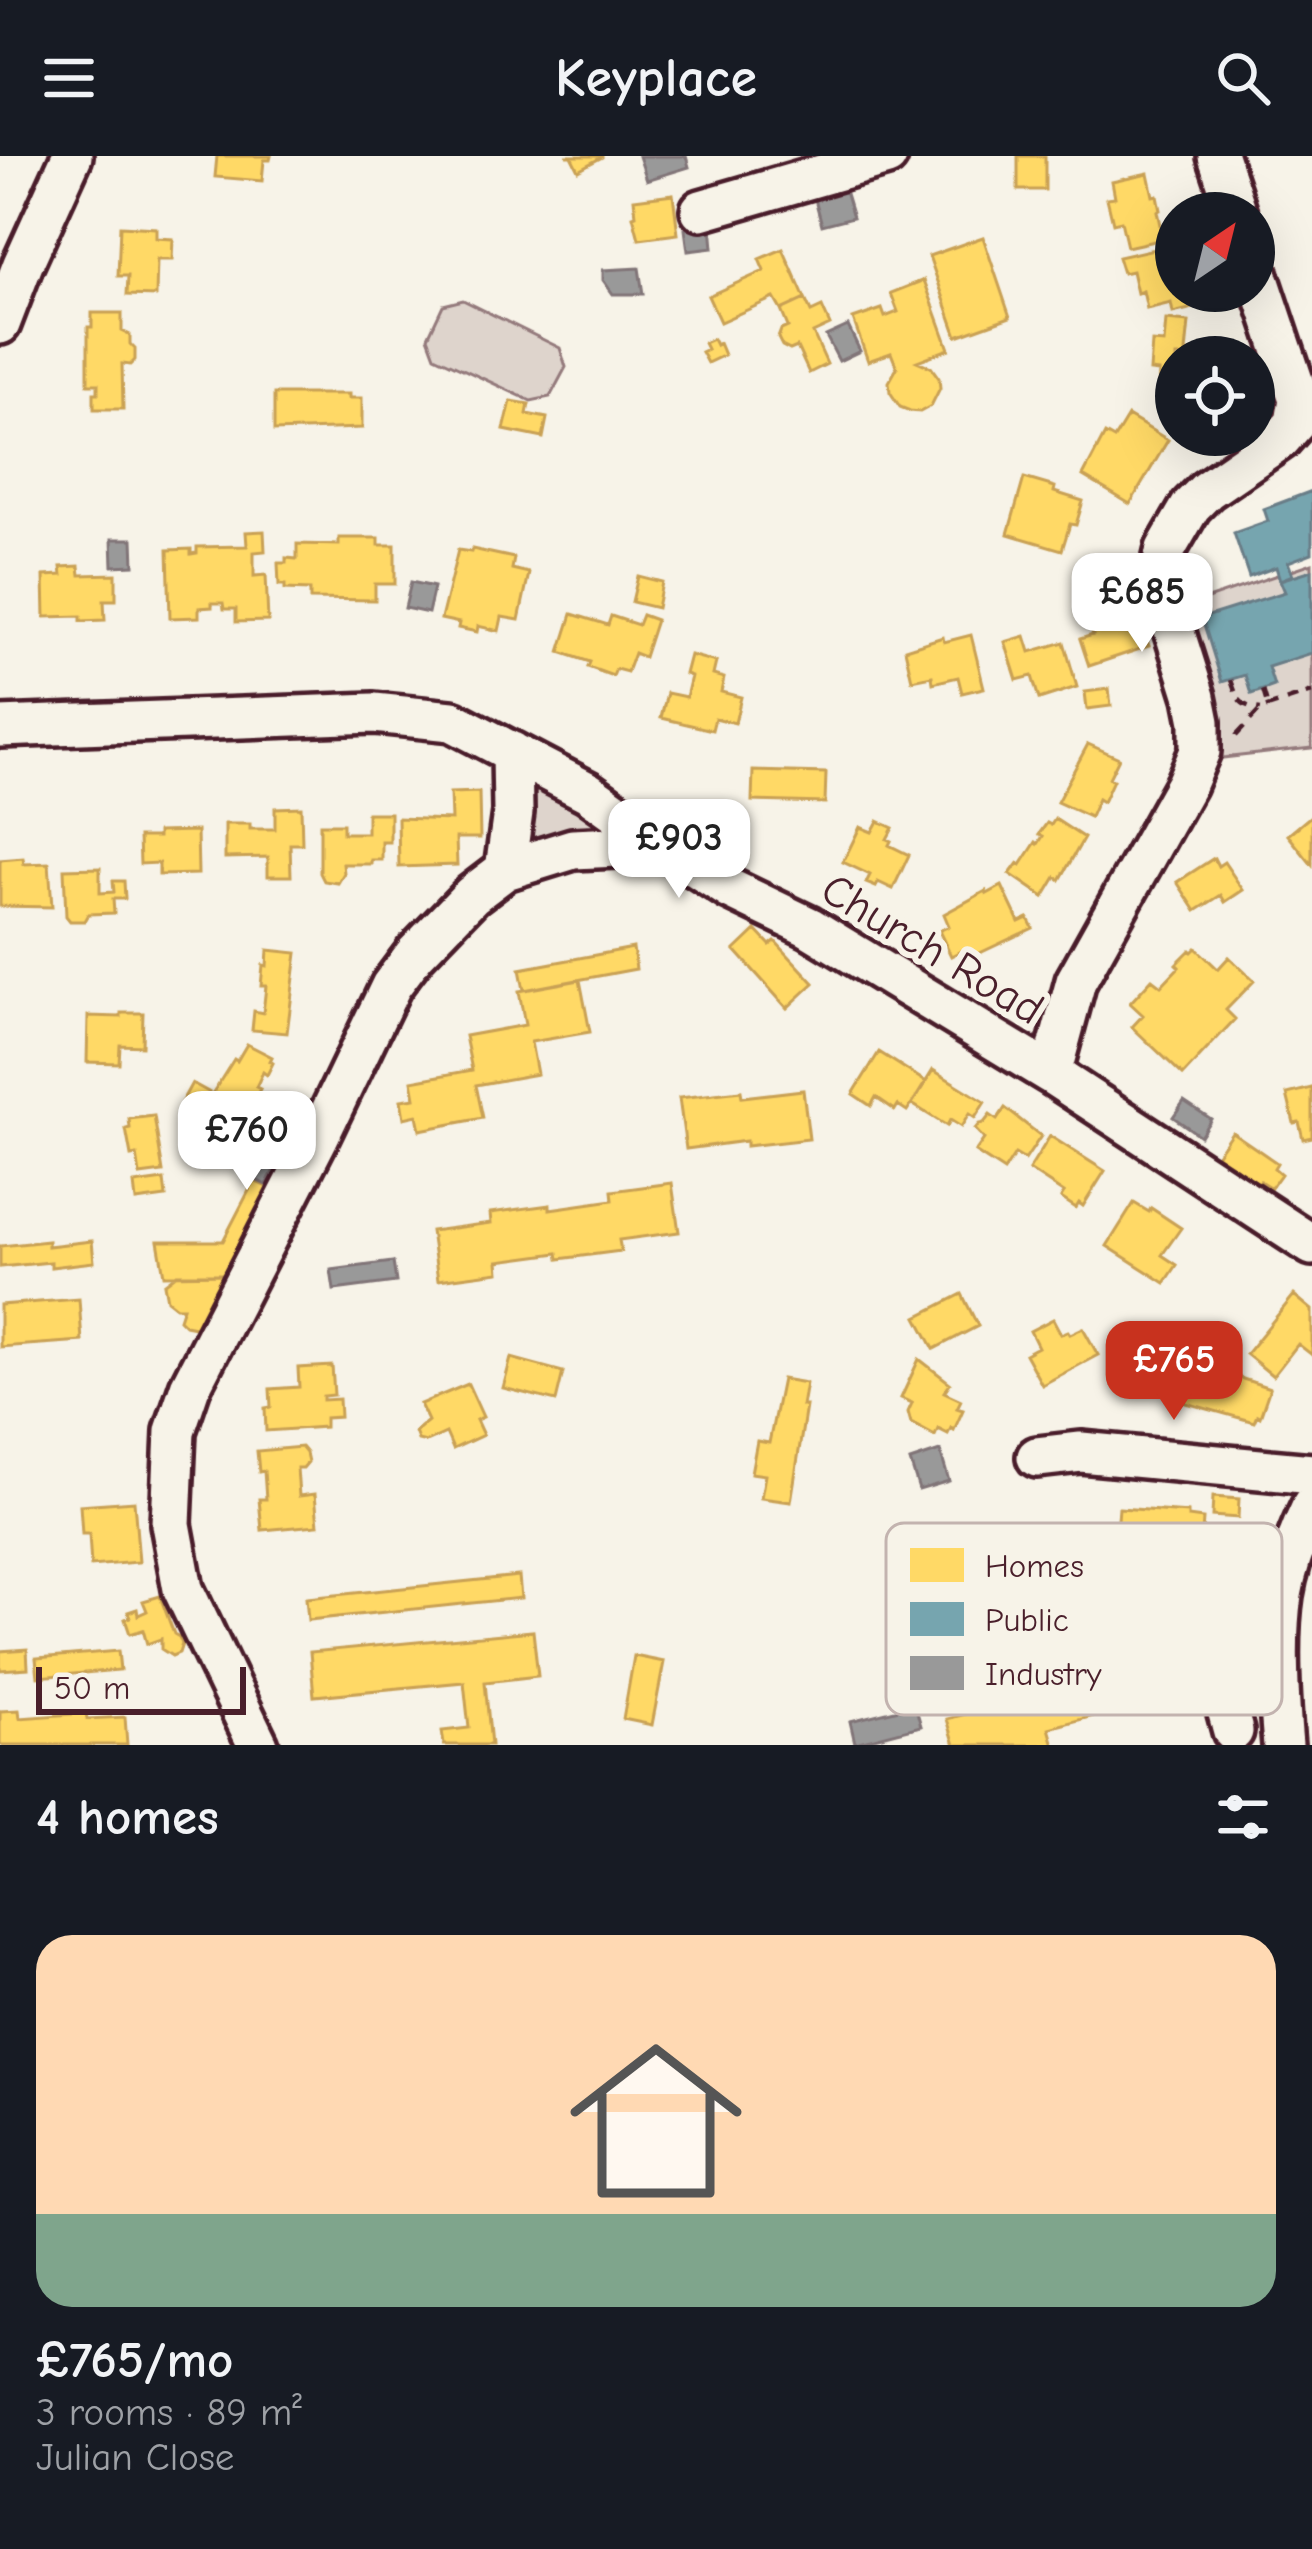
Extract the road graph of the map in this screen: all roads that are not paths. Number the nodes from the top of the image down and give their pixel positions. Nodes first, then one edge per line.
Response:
1 (72, 156) edge
2 (887, 156) edge
3 (1218, 156) edge
4 (1230, 192) edge
5 (701, 210) dead end
6 (1270, 312) edge
7 (0, 324) edge
8 (0, 727) edge
9 (512, 752) junction
10 (662, 845) junction
11 (505, 870) junction
12 (1051, 1074) junction
13 (1312, 1245) edge
14 (1037, 1456) dead end
15 (1312, 1474) edge
16 (1312, 1506) edge
17 (1282, 1595) edge
18 (1282, 1733) edge
19 (1225, 1738) edge
20 (257, 1745) edge

1 - 7 street
2 - 5 street
3 - 4 street
6 - 12 street
8 - 9 street, Church Road
9 - 10 street, Church Road
9 - 11 street
10 - 11 street
10 - 12 street, Church Road
11 - 20 street
12 - 13 street, Church Road
14 - 15 street
16 - 17 street
18 - 19 street

